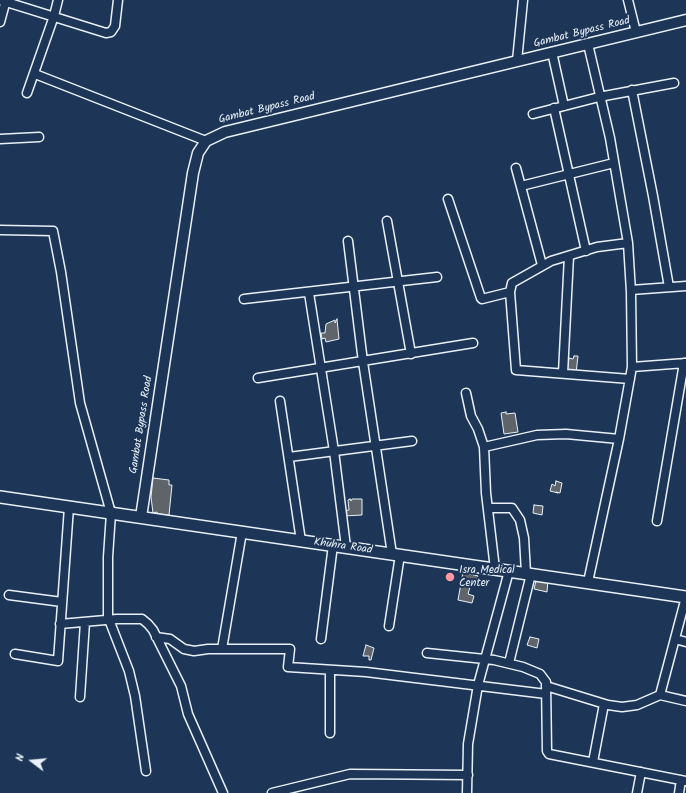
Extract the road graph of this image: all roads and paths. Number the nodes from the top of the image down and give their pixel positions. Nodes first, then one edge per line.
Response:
1 (58, 0) edge
2 (118, 0) edge
3 (524, 0) edge
4 (628, 0) edge
5 (4, 1) edge
6 (54, 16) junction
7 (686, 20) edge
8 (0, 22) edge
9 (636, 32) junction
10 (588, 44) junction
11 (552, 52) junction
12 (517, 61) junction
13 (35, 74) junction
14 (674, 83) dead end
15 (632, 90) junction
16 (27, 93) dead end
17 (600, 97) junction
18 (564, 106) junction
19 (554, 108) junction
20 (533, 114) dead end
21 (39, 137) dead end
22 (0, 139) edge
23 (206, 141) junction
24 (614, 163) junction
25 (516, 168) dead end
26 (568, 173) junction
27 (521, 186) junction
28 (448, 199) dead end
29 (387, 221) dead end
30 (0, 230) edge
31 (348, 241) dead end
32 (628, 243) junction
33 (586, 251) junction
34 (569, 256) junction
35 (542, 265) junction
36 (437, 277) dead end
37 (398, 282) junction
38 (686, 286) edge
39 (354, 287) junction
40 (669, 287) junction
41 (631, 290) junction
42 (510, 292) junction
43 (309, 293) junction
44 (244, 299) dead end
45 (473, 344) dead end
46 (411, 354) junction
47 (363, 362) junction
48 (685, 363) edge
49 (632, 367) junction
50 (321, 369) junction
51 (563, 373) junction
52 (258, 378) dead end
53 (630, 379) junction
54 (466, 393) dead end
55 (280, 401) dead end
56 (619, 439) junction
57 (412, 440) dead end
58 (376, 446) junction
59 (484, 447) junction
60 (334, 451) junction
61 (289, 457) junction
62 (0, 497) edge
63 (70, 507) junction
64 (488, 508) junction
65 (111, 513) junction
66 (141, 517) junction
67 (657, 521) dead end
68 (242, 532) junction
69 (301, 541) junction
70 (333, 545) junction
71 (346, 547) junction
72 (396, 554) junction
73 (495, 569) junction
74 (509, 571) junction
75 (528, 574) junction
76 (588, 582) junction
77 (9, 595) dead end
78 (686, 597) edge
79 (62, 602) junction
80 (108, 620) junction
81 (85, 622) junction
82 (60, 624) junction
83 (389, 626) dead end
84 (156, 637) junction
85 (321, 638) dead end
86 (675, 639) junction
87 (686, 642) edge
88 (222, 648) junction
89 (427, 653) dead end
90 (15, 654) dead end
91 (484, 659) junction
92 (509, 663) junction
93 (330, 670) junction
94 (478, 685) junction
95 (546, 690) junction
96 (660, 695) junction
97 (80, 698) dead end
98 (686, 701) edge
99 (604, 704) junction
100 (330, 733) dead end
101 (592, 762) junction
102 (146, 771) dead end
103 (642, 772) junction
104 (468, 776) junction
105 (684, 781) edge
106 (223, 793) edge
107 (272, 793) edge
108 (467, 793) edge
109 (637, 793) edge
110 (679, 793) edge

1 - 6 street
2 - 6 street
3 - 12 street
4 - 9 street
5 - 6 street
5 - 8 street
6 - 13 street
7 - 9 street, Gambat Bypass Road
9 - 10 street, Gambat Bypass Road
10 - 11 street, Gambat Bypass Road
10 - 17 street
11 - 12 street, Gambat Bypass Road
11 - 18 street
12 - 23 street, Gambat Bypass Road
13 - 16 street
13 - 23 street
14 - 15 street
15 - 17 street
15 - 40 street
17 - 18 street
17 - 24 street
18 - 19 street
19 - 20 street
19 - 26 street
21 - 22 street
23 - 66 street, Gambat Bypass Road
24 - 26 street
24 - 32 street
25 - 27 street
26 - 27 street
26 - 33 street
27 - 35 street
28 - 42 street
29 - 37 street
30 - 65 street
31 - 39 street
32 - 33 street
32 - 41 street
33 - 34 street
34 - 35 street
34 - 51 street
35 - 42 street
36 - 37 street
37 - 39 street
37 - 46 street
38 - 40 street
39 - 43 street
39 - 47 street
40 - 41 street
41 - 49 street
42 - 51 street
43 - 44 street
43 - 50 street
45 - 46 street
46 - 47 street
47 - 50 street
47 - 58 street
48 - 49 street
48 - 67 street
49 - 53 street
50 - 52 street
50 - 60 street
51 - 53 street
53 - 56 street
54 - 59 street
55 - 61 street
56 - 59 street
56 - 76 street
57 - 58 street
58 - 60 street
58 - 72 street
59 - 64 street
60 - 61 street
60 - 71 street
61 - 69 street
62 - 63 main road, Khuhra Road
63 - 65 main road, Khuhra Road
63 - 79 street
64 - 73 street
64 - 75 street
65 - 66 main road, Khuhra Road
65 - 80 street
66 - 68 main road, Khuhra Road
68 - 69 main road, Khuhra Road
68 - 88 street
69 - 70 main road, Khuhra Road
70 - 71 main road, Khuhra Road
70 - 85 street
71 - 72 main road, Khuhra Road
72 - 73 main road, Khuhra Road
72 - 83 street
73 - 74 main road, Khuhra Road
74 - 75 main road, Khuhra Road
74 - 91 street
75 - 76 main road, Khuhra Road
75 - 92 street
76 - 78 main road, Khuhra Road
77 - 79 street
78 - 86 street
79 - 82 street
80 - 81 street
80 - 84 street
80 - 102 street
81 - 82 street
81 - 97 street
82 - 90 street
84 - 88 street
84 - 106 street
86 - 87 street
86 - 96 street
88 - 93 street
89 - 91 street
91 - 92 street
91 - 94 street
92 - 95 street
93 - 94 street
93 - 100 street
94 - 95 street
94 - 104 street
95 - 99 street
95 - 101 street
96 - 98 street
96 - 99 street
99 - 101 street
101 - 103 street
103 - 105 street
103 - 109 street
104 - 107 street
104 - 108 street
105 - 110 street

